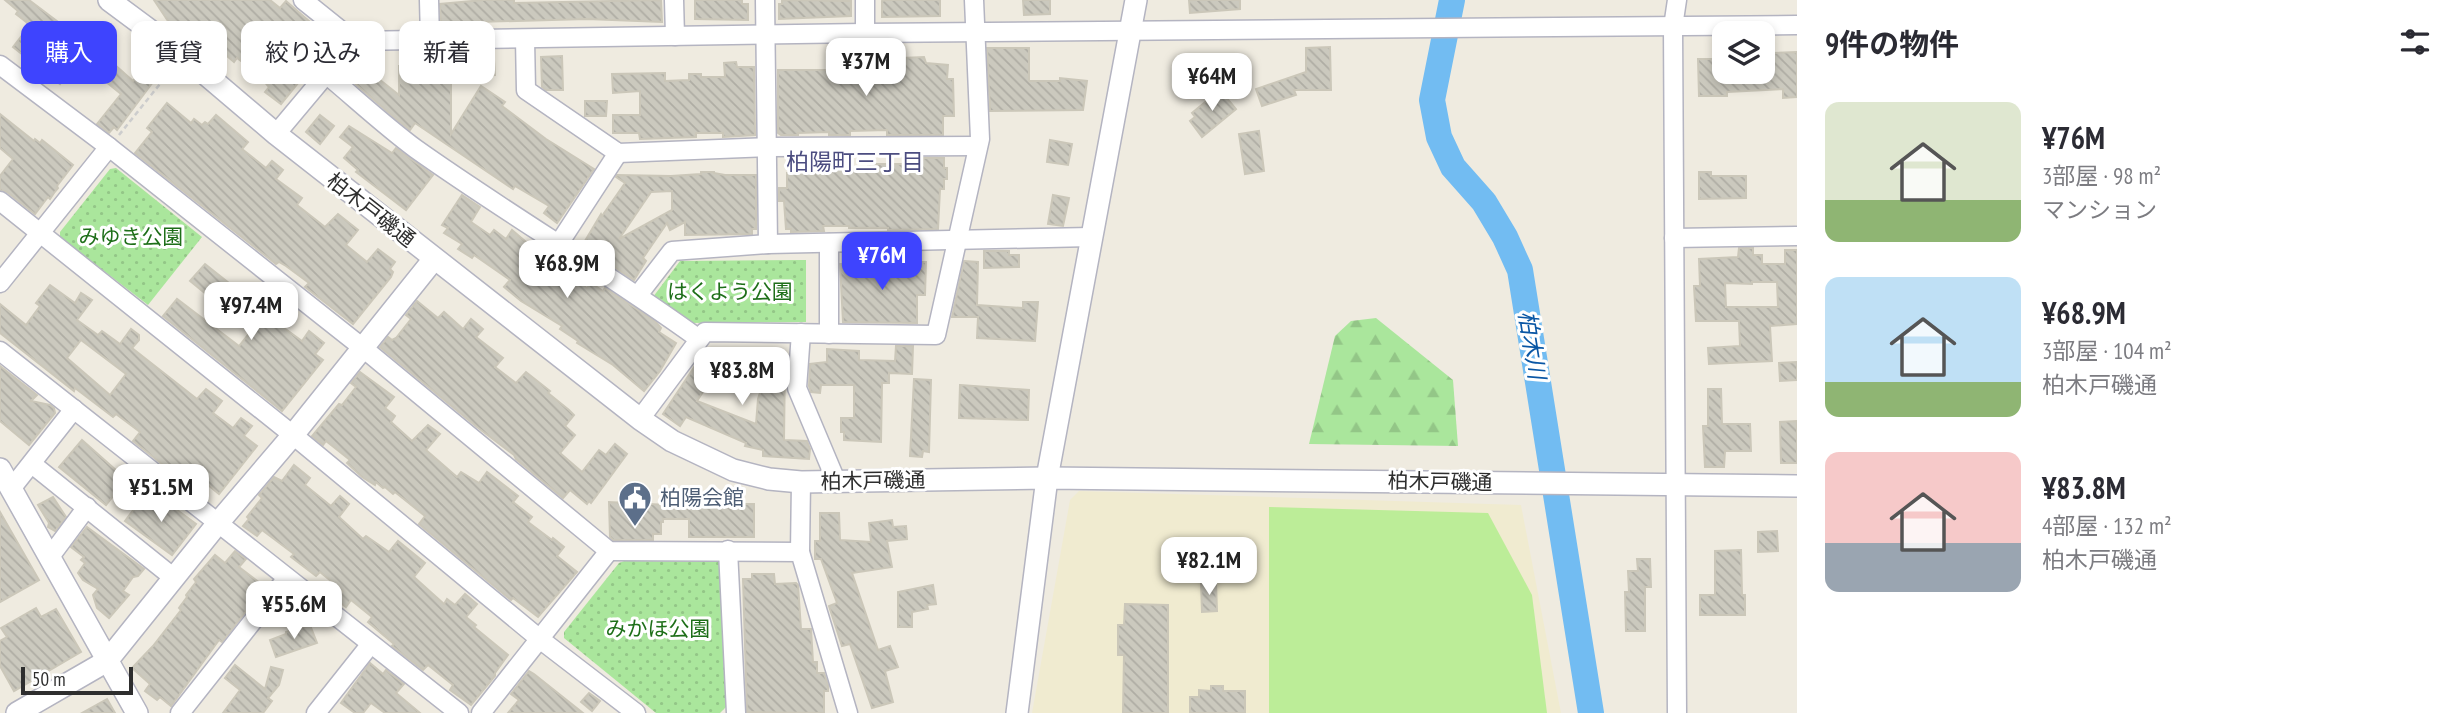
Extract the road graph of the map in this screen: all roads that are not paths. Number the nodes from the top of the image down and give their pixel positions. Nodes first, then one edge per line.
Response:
1 (109, 0) edge
2 (303, 0) edge
3 (429, 0) edge
4 (674, 0) edge
5 (765, 0) edge
6 (864, 0) edge
7 (974, 0) edge
8 (1136, 0) edge
9 (1677, 0) edge
10 (329, 21) edge
11 (430, 21) edge
12 (1797, 25) edge
13 (1673, 27) junction
14 (1129, 30) junction
15 (974, 32) junction
16 (865, 33) junction
17 (766, 34) junction
18 (675, 36) junction
19 (495, 39) edge
20 (525, 39) junction
21 (0, 65) edge
22 (318, 84) edge
23 (338, 84) edge
24 (276, 134) junction
25 (978, 146) junction
26 (109, 147) junction
27 (768, 147) junction
28 (618, 153) junction
29 (0, 201) edge
30 (41, 234) junction
31 (1797, 236) edge
32 (1091, 237) junction
33 (957, 239) junction
34 (1674, 239) junction
35 (829, 243) junction
36 (768, 244) junction
37 (558, 245) junction
38 (434, 260) junction
39 (0, 283) edge
40 (638, 295) junction
41 (801, 333) junction
42 (829, 334) junction
43 (699, 339) junction
44 (363, 348) junction
45 (0, 351) edge
46 (74, 409) junction
47 (640, 419) junction
48 (293, 435) junction
49 (32, 464) junction
50 (0, 469) edge
51 (1047, 478) junction
52 (802, 482) junction
53 (837, 483) junction
54 (1674, 486) junction
55 (1797, 486) edge
56 (11, 489) junction
57 (87, 508) junction
58 (218, 523) junction
59 (728, 550) junction
60 (609, 551) junction
61 (800, 552) junction
62 (49, 558) junction
63 (174, 578) junction
64 (288, 579) junction
65 (541, 640) junction
66 (370, 645) junction
67 (107, 661) junction
68 (17, 713) edge
69 (137, 713) edge
70 (180, 713) edge
71 (316, 713) edge
72 (459, 713) edge
73 (481, 713) edge
74 (636, 713) edge
75 (736, 713) edge
76 (848, 713) edge
77 (1017, 713) edge
78 (1677, 713) edge

1 - 24 street, 柏木戸磯通
2 - 10 street
3 - 11 street
4 - 18 street
5 - 17 street
6 - 16 street
7 - 15 street
8 - 14 street
9 - 13 street
12 - 13 street
13 - 14 street
13 - 34 street
14 - 15 street
14 - 32 street
15 - 16 street
15 - 25 street
16 - 17 street
17 - 18 street
17 - 27 street
18 - 20 street
19 - 20 street
20 - 28 street
21 - 26 street
22 - 24 street
23 - 37 street
24 - 38 street, 柏木戸磯通
25 - 27 street
25 - 33 street
26 - 30 street
26 - 44 street
27 - 28 street
27 - 36 street
28 - 37 street
29 - 30 street
30 - 39 street
30 - 48 street
31 - 34 street
32 - 33 street
32 - 51 street
33 - 35 street
33 - 42 street
34 - 54 street
35 - 36 street
35 - 42 street
36 - 40 street
37 - 40 street
38 - 44 street
38 - 47 street, 柏木戸磯通
40 - 43 street
41 - 42 street
41 - 43 street
41 - 53 street
43 - 47 street
44 - 48 street
44 - 60 street
45 - 46 street
46 - 49 street
46 - 58 street
47 - 52 street, 柏木戸磯通
48 - 58 street
48 - 65 street
49 - 56 street
49 - 57 street
50 - 56 street
51 - 53 street, 柏木戸磯通
51 - 54 street, 柏木戸磯通
51 - 77 street
52 - 53 street, 柏木戸磯通
52 - 61 street
54 - 55 street, 柏木戸磯通
54 - 78 street
56 - 62 street
57 - 62 street
57 - 63 street
58 - 63 street
58 - 64 street
59 - 60 street
59 - 61 street
59 - 75 street
60 - 65 street
61 - 76 street
62 - 67 street
63 - 67 street
64 - 66 street
64 - 70 street
65 - 73 street
65 - 74 street
66 - 71 street
66 - 72 street
67 - 68 street
67 - 69 street

